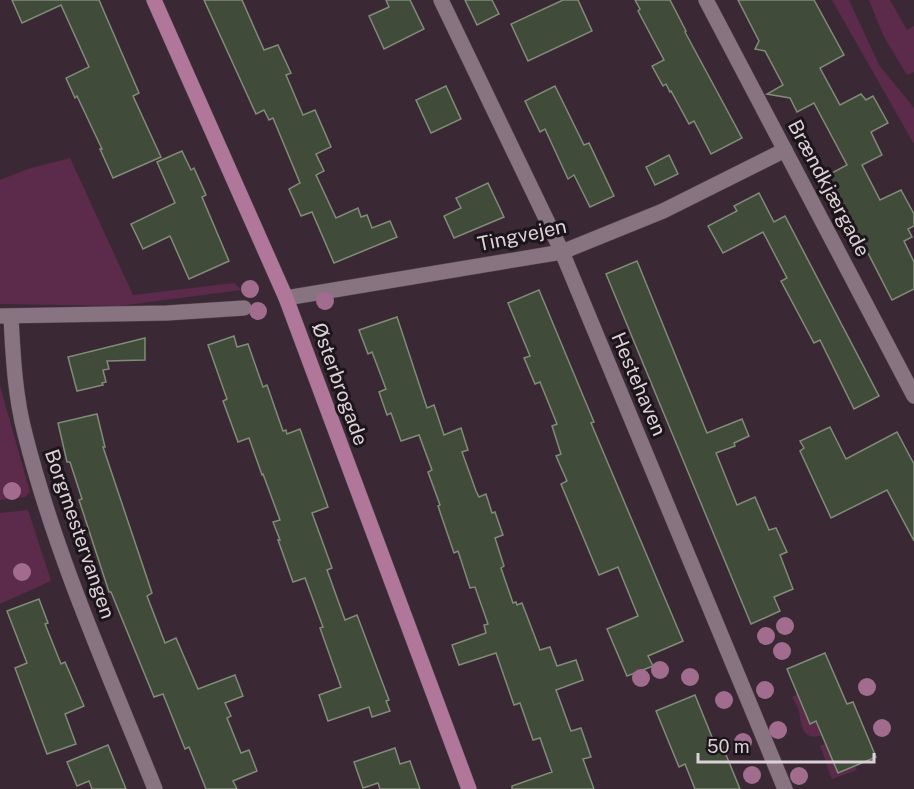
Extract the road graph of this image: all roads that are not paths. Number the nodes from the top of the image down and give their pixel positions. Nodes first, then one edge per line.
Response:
1 (154, 0) edge
2 (441, 0) edge
3 (706, 0) edge
4 (785, 150) junction
5 (562, 252) junction
6 (286, 298) junction
7 (244, 309) dead end
8 (5, 316) edge
9 (914, 396) edge
10 (155, 789) edge
11 (469, 789) edge
12 (785, 789) edge

1 - 6 main road, Østerbrogade
2 - 5 street, Hestehaven
3 - 4 street, Brændkjærgade
4 - 5 street, Tingvejen
4 - 9 street, Brændkjærgade
5 - 6 street, Tingvejen
5 - 12 street, Hestehaven
6 - 11 main road, Østerbrogade
7 - 8 street
8 - 10 street, Borgmestervangen

